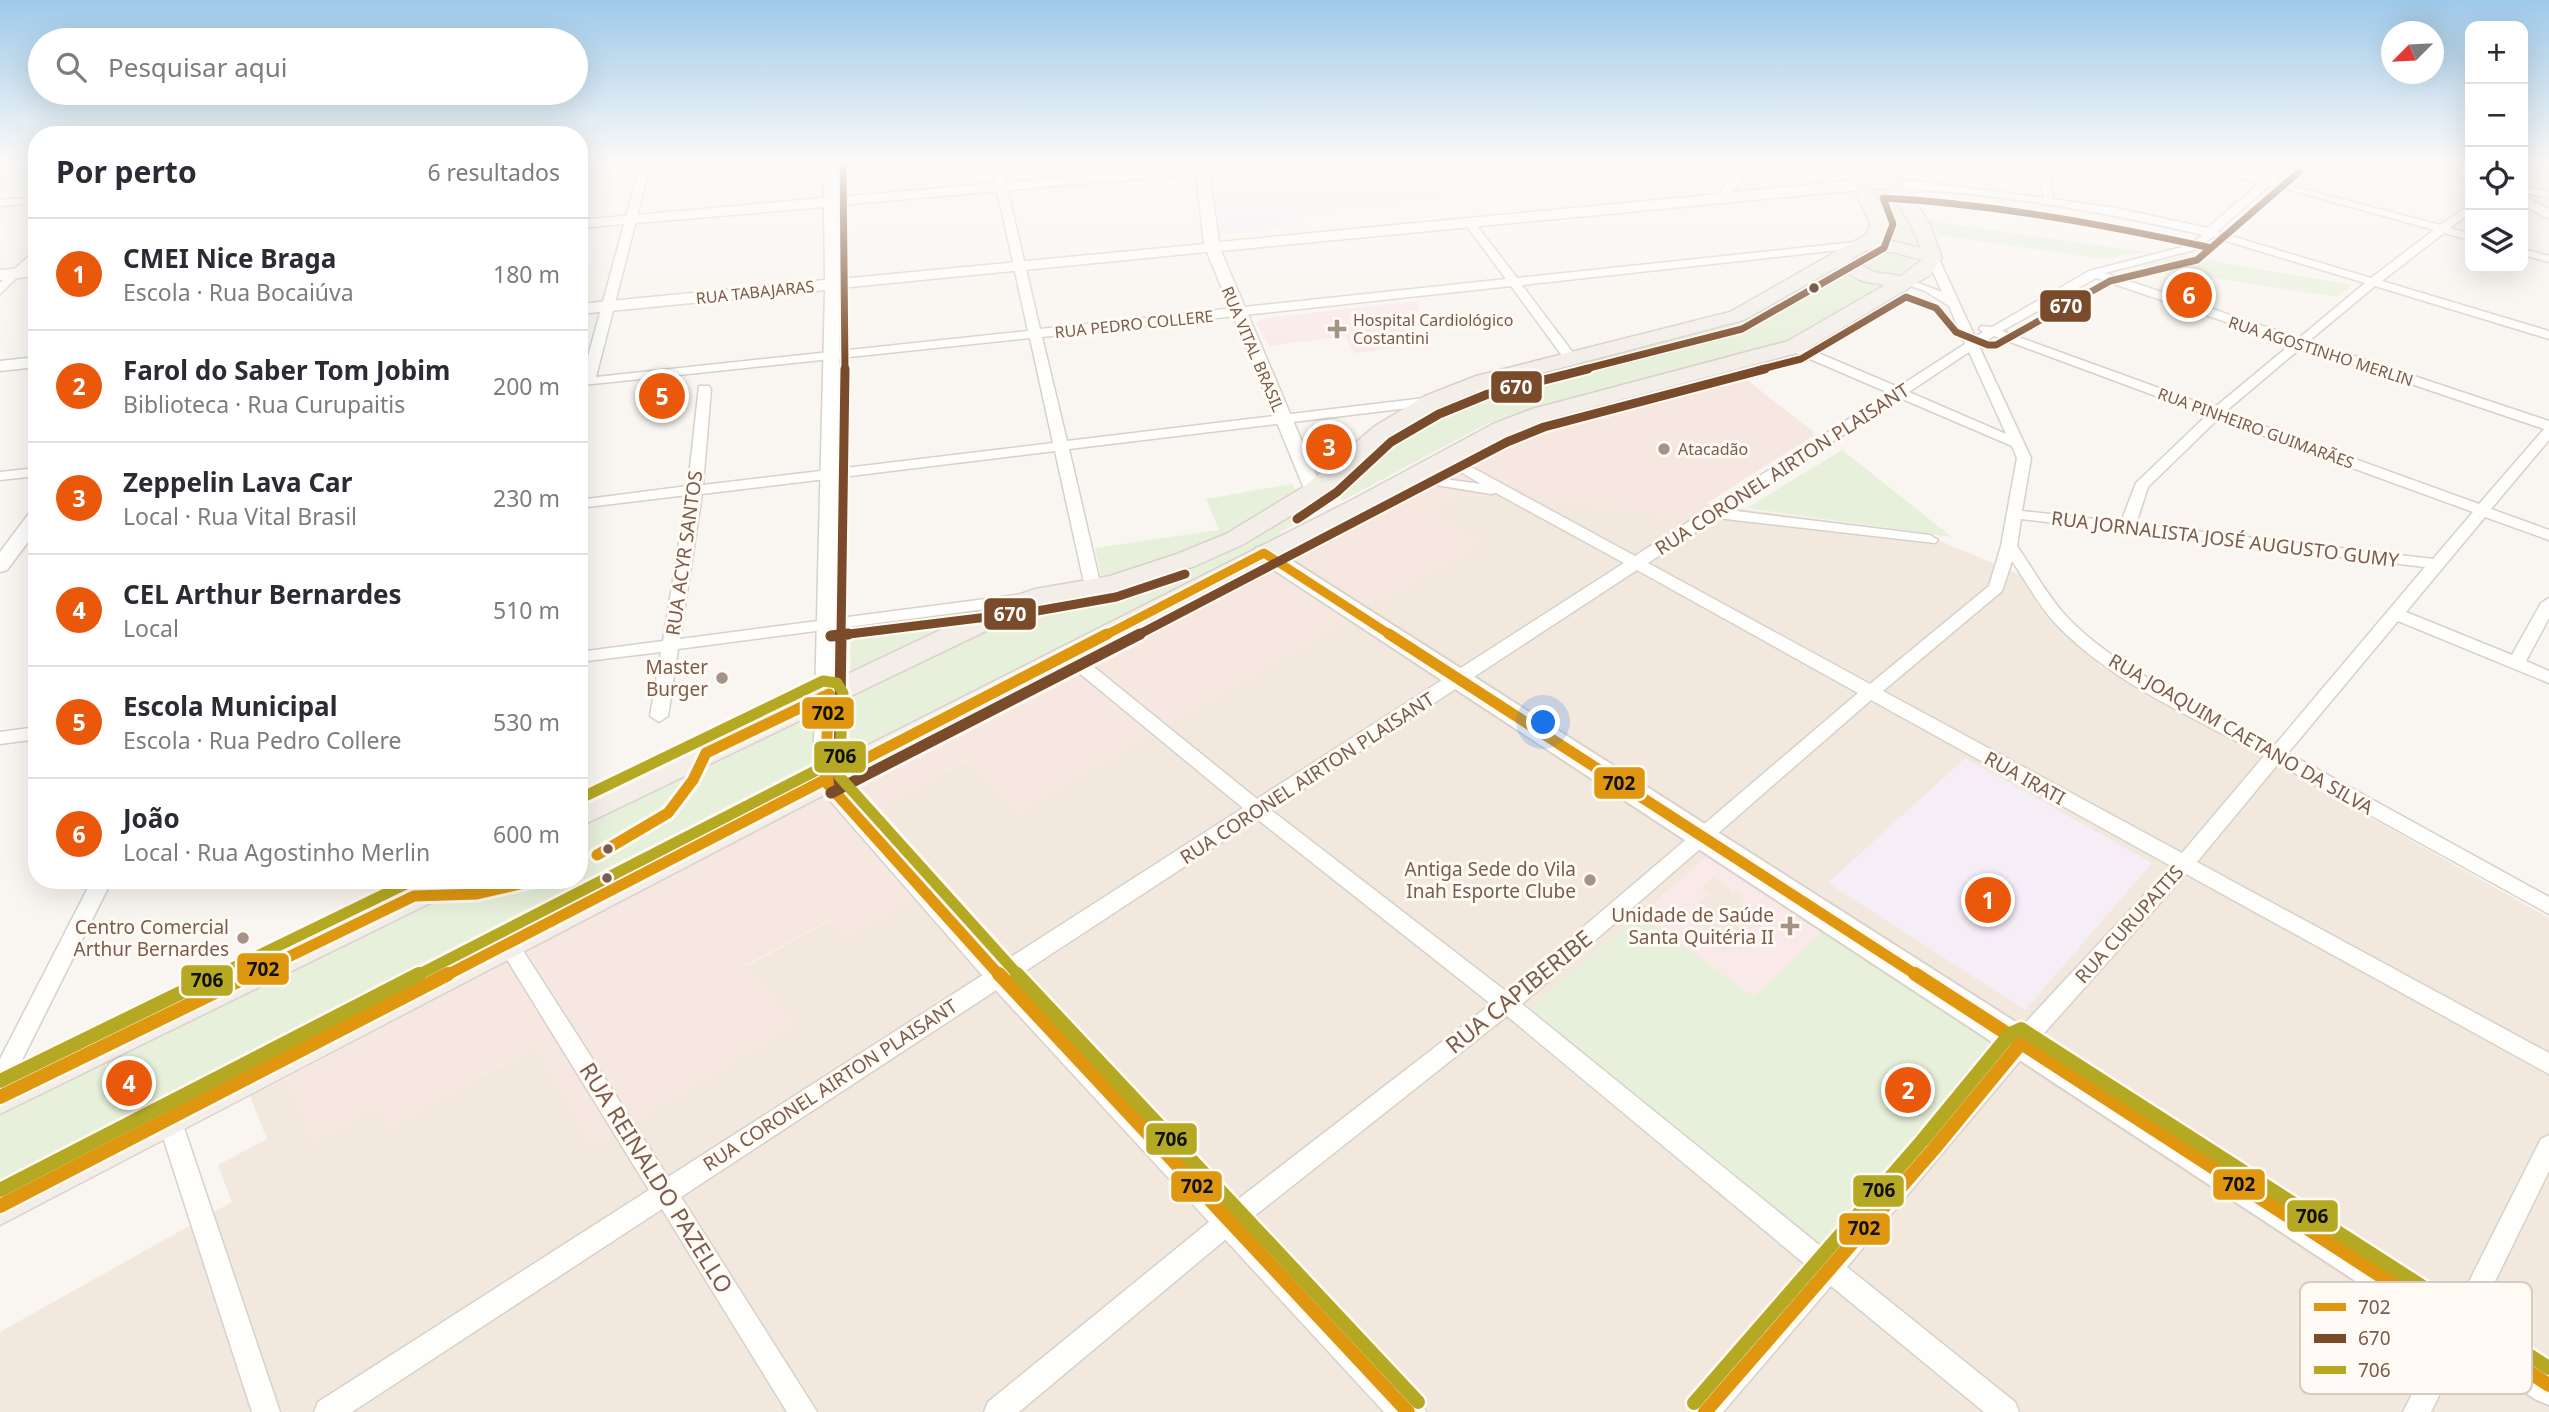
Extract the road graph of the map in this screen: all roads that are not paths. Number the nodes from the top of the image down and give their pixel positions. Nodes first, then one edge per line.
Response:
1 (628, 228) edge
2 (833, 228) edge
3 (1012, 228) edge
4 (1209, 228) edge
5 (1400, 228) edge
6 (1473, 228) edge
7 (1878, 228) edge
8 (1920, 228) edge
9 (2192, 228) edge
10 (2217, 228) edge
11 (2436, 228) edge
12 (2440, 229) junction
13 (2211, 233) junction
14 (2465, 236) edge
15 (1866, 244) junction
16 (1212, 247) junction
17 (1805, 252) junction
18 (2528, 253) edge
19 (1932, 257) junction
20 (2549, 259) edge
21 (1840, 260) junction
22 (28, 261) edge
23 (1020, 266) junction
24 (28, 272) edge
25 (17, 273) junction
26 (2093, 273) junction
27 (0, 275) edge
28 (1905, 282) junction
29 (2373, 282) junction
30 (1516, 283) junction
31 (834, 284) junction
32 (0, 290) edge
33 (1953, 304) junction
34 (606, 306) junction
35 (588, 308) edge
36 (1237, 313) junction
37 (1963, 320) junction
38 (1992, 332) junction
39 (1035, 335) junction
40 (2549, 335) edge
41 (2300, 344) junction
42 (1973, 345) junction
43 (1793, 347) junction
44 (832, 358) junction
45 (1571, 358) junction
46 (28, 363) edge
47 (0, 366) edge
48 (704, 390) dead end
49 (1900, 393) junction
50 (1433, 401) junction
51 (2216, 413) junction
52 (1282, 418) junction
53 (2549, 428) edge
54 (2018, 444) junction
55 (1062, 445) junction
56 (1446, 459) junction
57 (28, 473) edge
58 (829, 474) junction
59 (0, 476) edge
60 (1412, 477) junction
61 (1321, 486) junction
62 (695, 490) junction
63 (1501, 492) junction
64 (588, 503) edge
65 (1357, 506) junction
66 (2481, 510) junction
67 (1715, 513) junction
68 (2014, 514) junction
69 (1326, 520) junction
70 (28, 528) edge
71 (2127, 528) junction
72 (2549, 535) edge
73 (1930, 540) dead end
74 (2009, 546) junction
75 (1264, 553) junction
76 (2435, 564) junction
77 (1635, 565) junction
78 (0, 566) edge
79 (1093, 587) junction
80 (1035, 597) junction
81 (2549, 603) edge
82 (2394, 613) junction
83 (829, 622) junction
84 (670, 645) junction
85 (1067, 654) junction
86 (588, 656) edge
87 (2516, 663) junction
88 (2549, 677) edge
89 (1460, 680) junction
90 (1869, 692) junction
91 (829, 695) junction
92 (659, 716) dead end
93 (28, 734) edge
94 (0, 738) edge
95 (2274, 756) junction
96 (825, 781) junction
97 (1257, 809) junction
98 (588, 811) edge
99 (1703, 837) junction
100 (2184, 864) junction
101 (97, 889) edge
102 (428, 889) edge
103 (2549, 906) edge
104 (508, 944) junction
105 (999, 975) junction
106 (1507, 1004) junction
107 (2021, 1043) junction
108 (2549, 1064) edge
109 (0, 1081) edge
110 (0, 1097) edge
111 (169, 1119) junction
112 (2549, 1146) edge
113 (664, 1192) junction
114 (0, 1206) edge
115 (1229, 1221) junction
116 (1828, 1268) junction
117 (2389, 1282) edge
118 (2482, 1282) edge
119 (2532, 1374) edge
120 (2549, 1385) edge
121 (2426, 1394) edge
122 (266, 1412) edge
123 (328, 1412) edge
124 (803, 1412) edge
125 (998, 1412) edge
126 (1408, 1412) edge
127 (1705, 1412) edge
128 (2005, 1412) edge
129 (2417, 1412) edge

1 - 34 street
2 - 31 street
3 - 23 street
4 - 16 street, RUA VITAL BRASIL
5 - 16 street, RUA TABAJARAS
6 - 30 street
7 - 15 main road
8 - 19 main road
9 - 13 street, RUA TABAJARAS
10 - 13 street, RUA CORONEL AIRTON PLAISANT
11 - 12 street
12 - 14 street
12 - 29 street
13 - 26 street, RUA CORONEL AIRTON PLAISANT
13 - 29 street
15 - 17 street, RUA PEDRO COLLERE
15 - 19 main road
15 - 21 main road
16 - 23 street, RUA TABAJARAS
16 - 36 street, RUA VITAL BRASIL
17 - 21 street, RUA PEDRO COLLERE
17 - 30 street, RUA PEDRO COLLERE
18 - 20 street
19 - 28 main road
19 - 33 street
21 - 28 main road
21 - 45 main road
22 - 25 street
23 - 31 street, RUA TABAJARAS
23 - 39 street
24 - 25 street
25 - 27 street
25 - 32 street
26 - 38 street, RUA CORONEL AIRTON PLAISANT
26 - 41 street, RUA AGOSTINHO MERLIN
28 - 33 street
28 - 43 main road
29 - 40 street
29 - 41 street
30 - 36 street, RUA PEDRO COLLERE
30 - 45 street
31 - 34 street, RUA TABAJARAS
31 - 44 street
33 - 37 street
34 - 35 street, RUA TABAJARAS
34 - 44 street, RUA PEDRO COLLERE
36 - 39 street, RUA PEDRO COLLERE
36 - 52 street, RUA VITAL BRASIL
37 - 38 street, RUA PINHEIRO GUIMARÃES
37 - 42 street
38 - 42 street, RUA CORONEL AIRTON PLAISANT
38 - 51 street, RUA PINHEIRO GUIMARÃES
39 - 44 street, RUA PEDRO COLLERE
39 - 55 street
41 - 51 street
41 - 53 street, RUA AGOSTINHO MERLIN
42 - 49 street, RUA CORONEL AIRTON PLAISANT
42 - 54 street
43 - 49 street
43 - 56 main road
44 - 58 street
45 - 50 main road
46 - 47 street
48 - 62 street, RUA ACYR SANTOS
49 - 54 street
49 - 67 street, RUA CORONEL AIRTON PLAISANT
50 - 52 street
50 - 61 main road
51 - 66 street, RUA PINHEIRO GUIMARÃES
51 - 71 street
52 - 55 street
52 - 61 street, RUA VITAL BRASIL
53 - 66 street, RUA CURUPAITIS
54 - 68 street
55 - 58 street
55 - 79 street
56 - 60 main road
56 - 63 street, RUA IRATI
57 - 59 street
58 - 62 street
58 - 83 street
60 - 63 street, RUA IRATI
60 - 65 main road
61 - 65 main road
61 - 69 main road
61 - 79 main road
62 - 64 street
62 - 84 street, RUA ACYR SANTOS
63 - 77 street, RUA IRATI
65 - 69 main road
66 - 72 street, RUA PINHEIRO GUIMARÃES
66 - 76 street, RUA CURUPAITIS
67 - 73 street
67 - 77 street, RUA CORONEL AIRTON PLAISANT
68 - 71 street, RUA JORNALISTA JOSÉ AUGUSTO GUMY
68 - 74 street
69 - 75 main road
70 - 78 street
71 - 76 street, RUA JORNALISTA JOSÉ AUGUSTO GUMY
74 - 90 street, RUA CAPIBERIBE
74 - 95 street, RUA JOAQUIM CAETANO DA SILVA
75 - 85 main road
75 - 89 main road
76 - 82 street, RUA CURUPAITIS
77 - 89 street, RUA CORONEL AIRTON PLAISANT
77 - 90 street, RUA IRATI
79 - 80 main road
80 - 83 street
80 - 91 main road
81 - 87 street
82 - 87 street
82 - 95 street, RUA CURUPAITIS
83 - 84 street
83 - 91 street
84 - 86 street
84 - 92 street, RUA ACYR SANTOS
85 - 96 main road
85 - 97 street
87 - 88 street
89 - 97 street, RUA CORONEL AIRTON PLAISANT
89 - 99 main road
90 - 99 street, RUA CAPIBERIBE
90 - 100 street, RUA IRATI
91 - 96 street
91 - 98 main road
93 - 94 street
95 - 100 street, RUA CURUPAITIS
95 - 103 street, RUA JOAQUIM CAETANO DA SILVA
96 - 104 main road
96 - 105 street
97 - 105 street, RUA CORONEL AIRTON PLAISANT
97 - 106 street
99 - 106 street, RUA CAPIBERIBE
99 - 107 main road
100 - 107 street, RUA CURUPAITIS
100 - 108 street, RUA IRATI
101 - 109 street
102 - 110 main road
104 - 111 main road
104 - 113 street, RUA REINALDO PAZELLO
105 - 113 street, RUA CORONEL AIRTON PLAISANT
105 - 115 street
106 - 115 street, RUA CAPIBERIBE
106 - 116 street
107 - 116 street, RUA CURUPAITIS
107 - 117 main road
111 - 114 main road
111 - 122 street
112 - 118 street
113 - 123 street, RUA CORONEL AIRTON PLAISANT
113 - 124 street, RUA REINALDO PAZELLO
115 - 125 street, RUA CAPIBERIBE
115 - 126 street
116 - 127 street, RUA CURUPAITIS
116 - 128 street
119 - 120 main road
121 - 129 street

